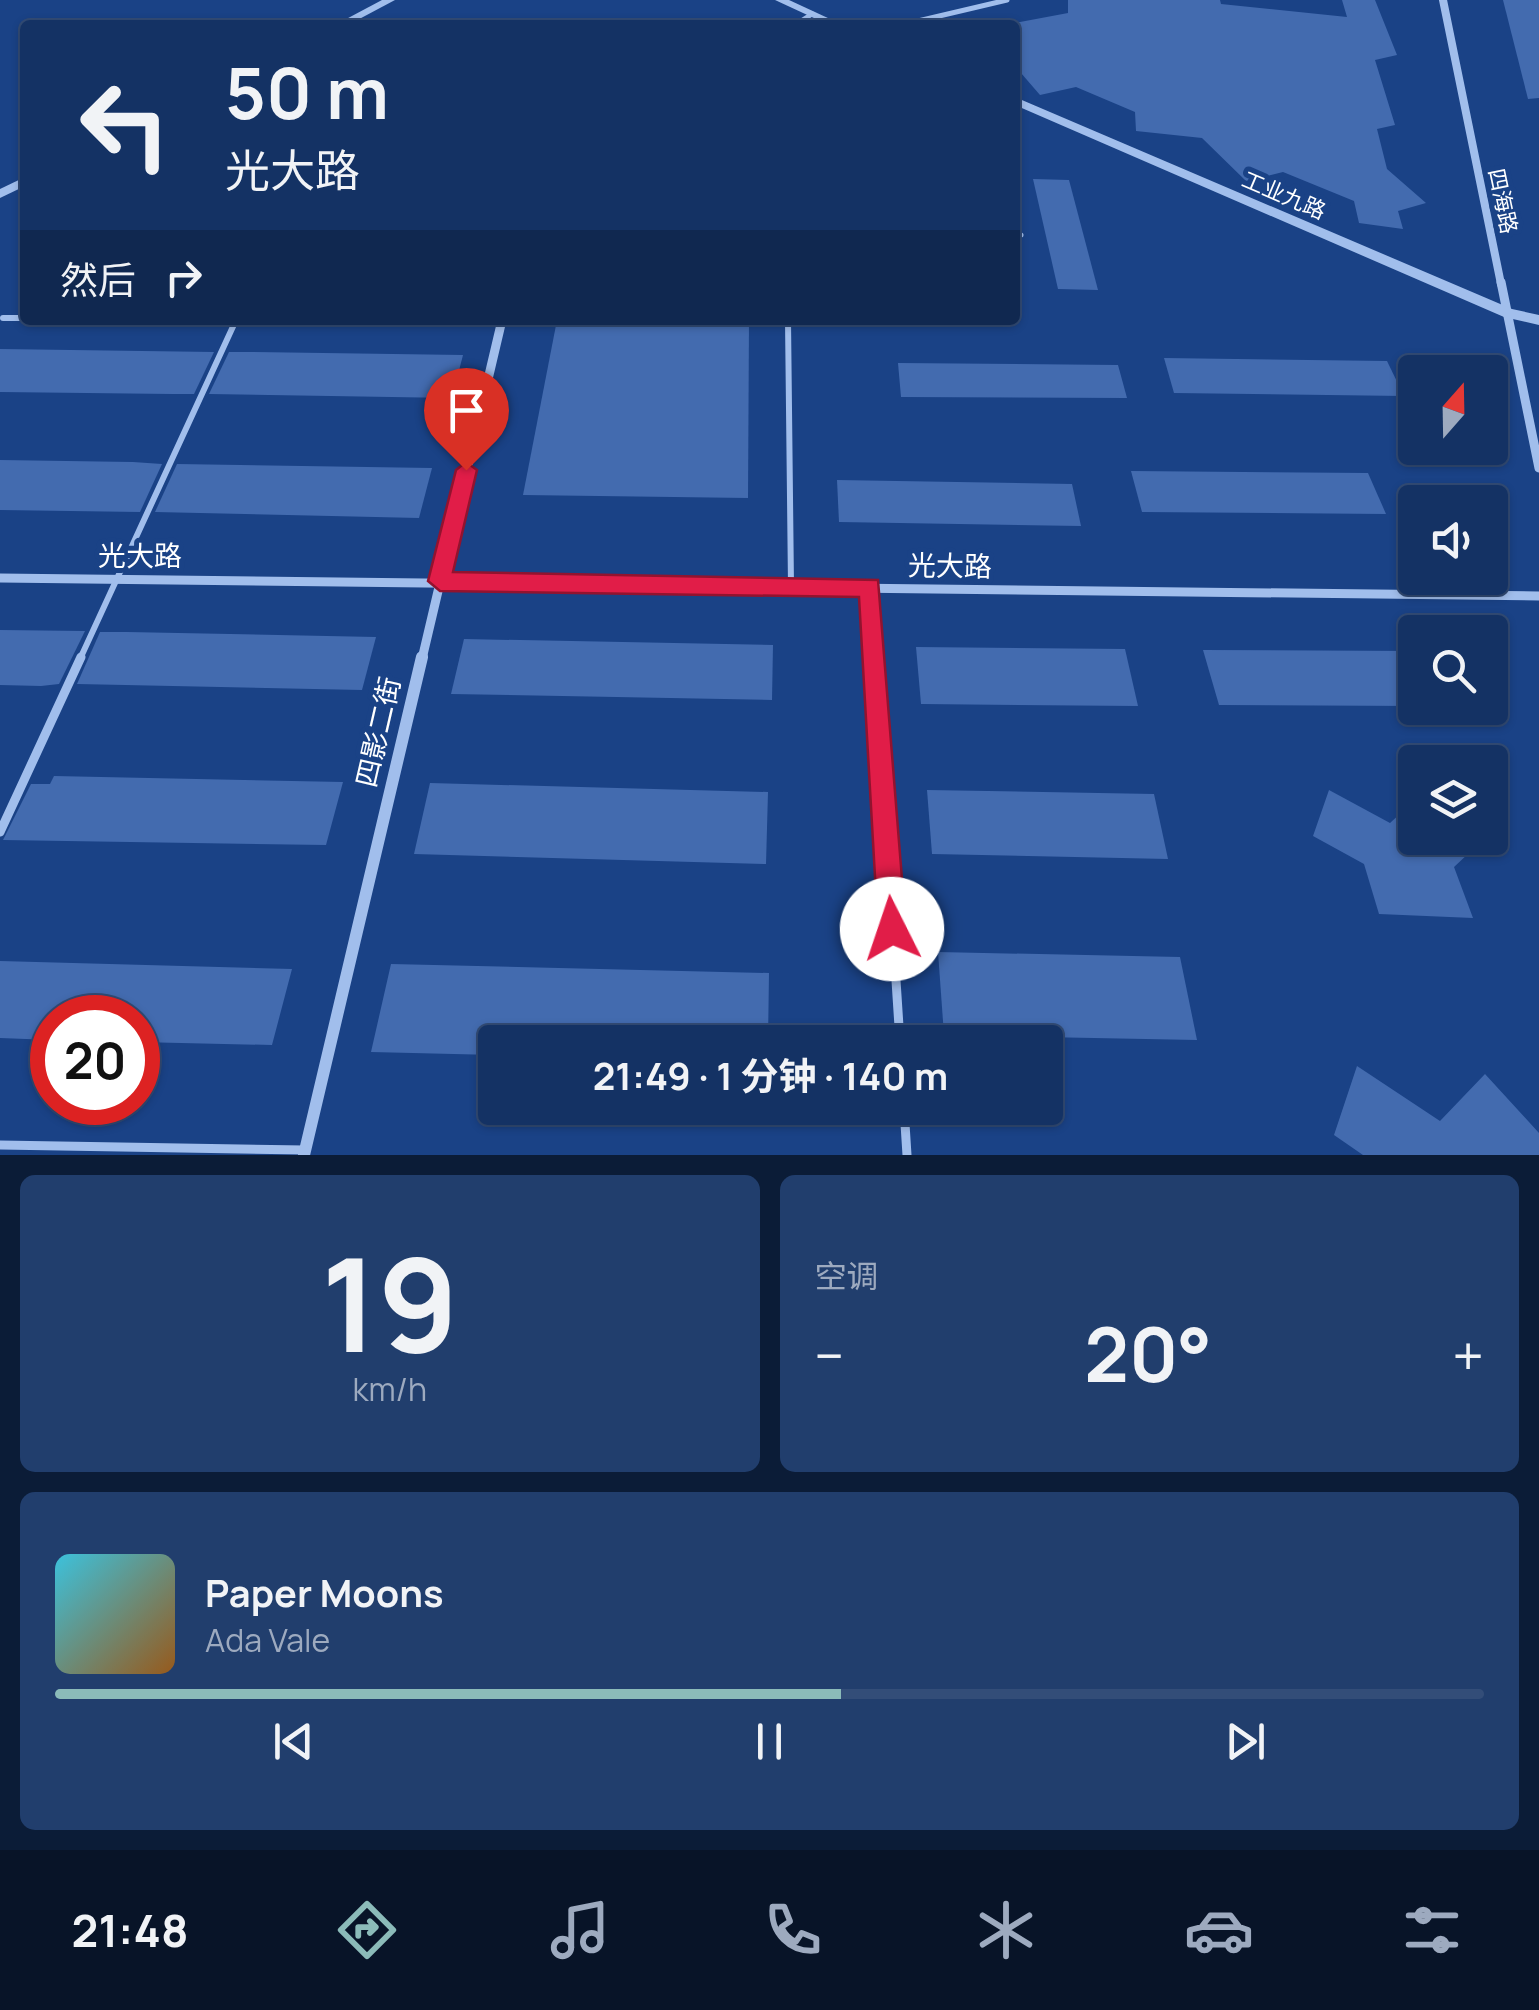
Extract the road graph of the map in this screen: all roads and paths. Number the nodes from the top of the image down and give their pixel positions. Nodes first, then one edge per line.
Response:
1 (390, 0) edge
2 (780, 0) edge
3 (1008, 0) edge
4 (1443, 0) edge
5 (812, 14) junction
6 (350, 20) edge
7 (803, 20) edge
8 (826, 20) edge
9 (922, 20) edge
10 (1020, 103) edge
11 (1509, 313) junction
12 (3, 318) dead end
13 (20, 318) edge
14 (1539, 320) edge
15 (234, 325) edge
16 (501, 325) edge
17 (788, 325) edge
18 (1539, 468) edge
19 (0, 578) edge
20 (117, 578) junction
21 (440, 581) junction
22 (791, 586) junction
23 (870, 587) junction
24 (1539, 596) edge
25 (0, 832) edge
26 (899, 1025) edge
27 (905, 1125) edge
28 (0, 1145) edge
29 (304, 1152) edge
30 (907, 1155) edge

1 - 6 street
2 - 5 street
3 - 9 lane
4 - 11 street, 四海路
5 - 7 lane
5 - 8 street
10 - 11 street, 工业九路
11 - 14 street, 工业九路
11 - 18 street, 四海路
12 - 13 lane
15 - 20 lane
16 - 21 street, 四影二街
17 - 22 lane
19 - 20 street, 光大路
20 - 21 street, 光大路
20 - 25 lane
21 - 22 street, 光大路
21 - 29 street, 四影二街
22 - 23 street, 光大路
23 - 24 street, 光大路
23 - 26 lane
27 - 30 lane
28 - 29 lane

